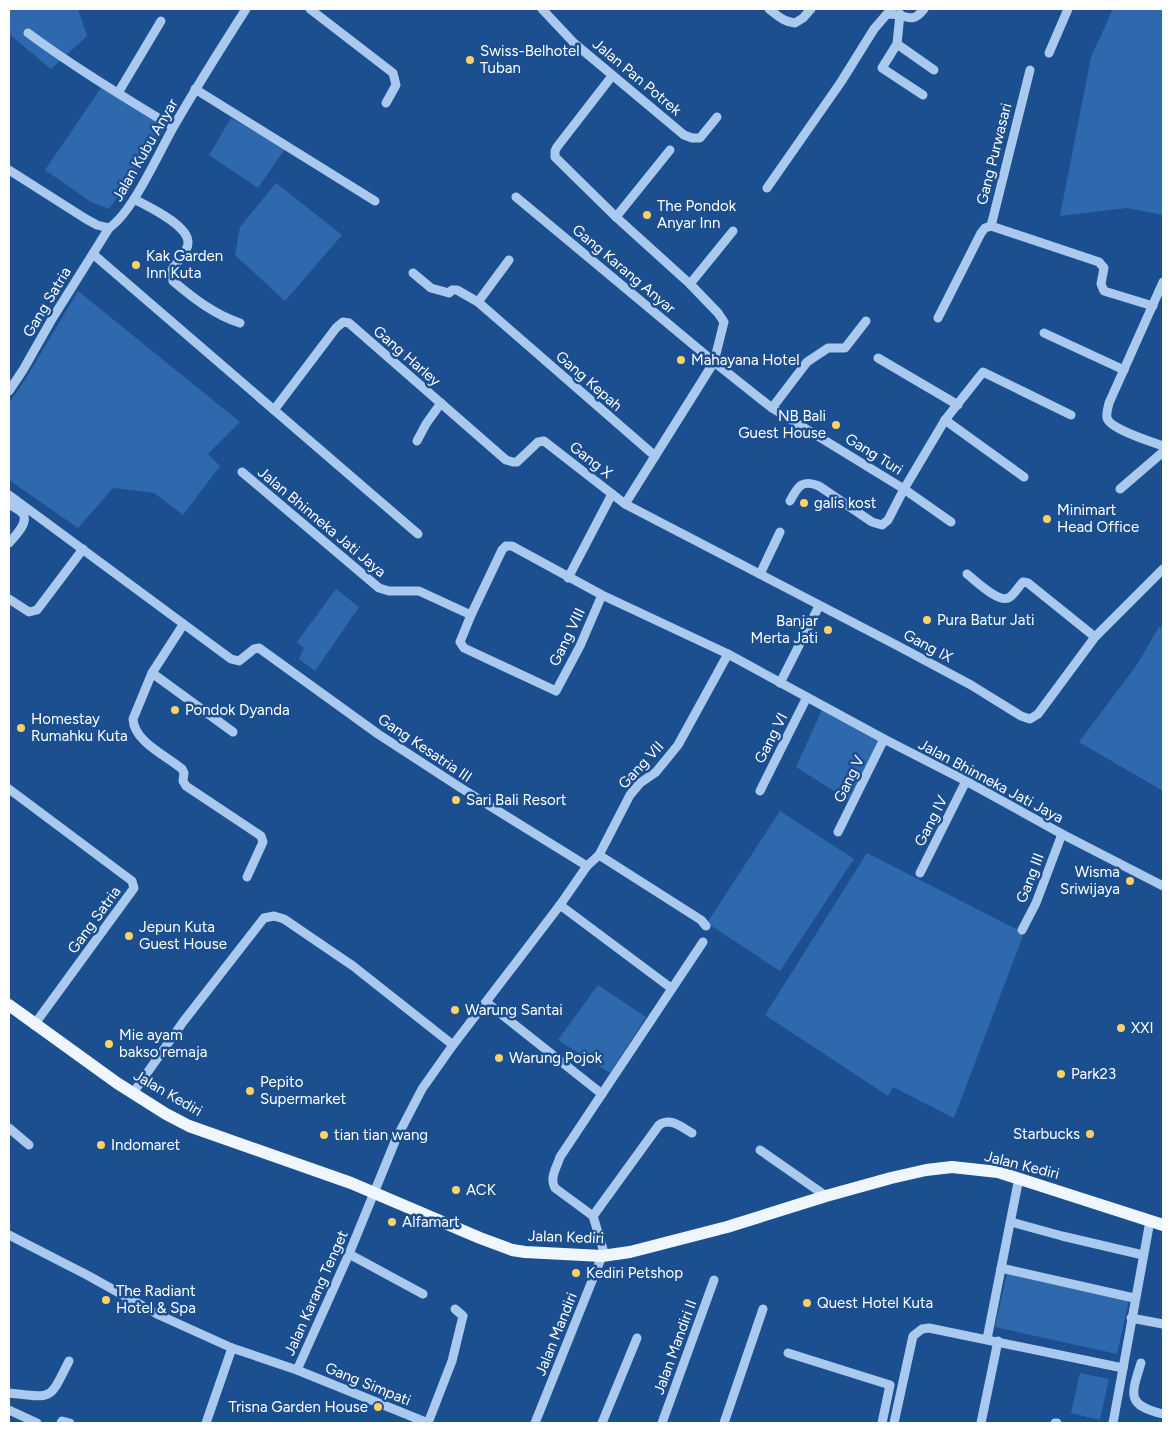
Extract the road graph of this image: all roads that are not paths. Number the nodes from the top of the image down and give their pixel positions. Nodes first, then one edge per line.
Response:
1 (246, 9) edge
2 (310, 9) edge
3 (542, 9) edge
4 (769, 9) edge
5 (811, 9) edge
6 (924, 9) edge
7 (1068, 9) edge
8 (900, 14) junction
9 (161, 21) dead end
10 (28, 33) dead end
11 (897, 44) junction
12 (1049, 53) dead end
13 (934, 70) dead end
14 (1030, 70) dead end
15 (612, 76) junction
16 (195, 89) junction
17 (118, 93) junction
18 (923, 95) dead end
19 (386, 103) dead end
20 (717, 117) dead end
21 (173, 127) junction
22 (670, 150) dead end
23 (9, 170) edge
24 (767, 188) dead end
25 (516, 197) dead end
26 (134, 199) junction
27 (375, 201) dead end
28 (616, 216) junction
29 (991, 226) junction
30 (110, 228) junction
31 (733, 231) dead end
32 (93, 254) junction
33 (509, 260) dead end
34 (413, 273) dead end
35 (1163, 282) edge
36 (690, 284) junction
37 (478, 302) junction
38 (1153, 306) junction
39 (938, 318) dead end
40 (866, 321) dead end
41 (240, 323) dead end
42 (1044, 333) dead end
43 (878, 358) dead end
44 (714, 362) junction
45 (1124, 370) junction
46 (9, 390) edge
47 (441, 403) junction
48 (958, 405) junction
49 (772, 408) junction
50 (274, 410) junction
51 (1071, 415) dead end
52 (945, 420) junction
53 (417, 441) dead end
54 (538, 442) joint
55 (1163, 446) edge
56 (1163, 452) edge
57 (655, 456) junction
58 (242, 472) dead end
59 (1024, 477) dead end
60 (904, 489) junction
61 (1120, 489) dead end
62 (612, 494) junction
63 (9, 495) edge
64 (790, 501) dead end
65 (9, 504) edge
66 (625, 504) junction
67 (951, 522) dead end
68 (780, 532) dead end
69 (418, 534) dead end
70 (9, 543) edge
71 (83, 549) junction
72 (1163, 569) edge
73 (760, 574) junction
74 (967, 574) dead end
75 (568, 578) junction
76 (602, 595) junction
77 (9, 599) edge
78 (819, 606) junction
79 (471, 615) junction
80 (183, 624) junction
81 (1095, 637) junction
82 (728, 654) junction
83 (152, 673) junction
84 (780, 683) junction
85 (807, 697) junction
86 (233, 732) dead end
87 (884, 739) junction
88 (966, 781) junction
89 (9, 789) edge
90 (760, 791) dead end
91 (838, 832) dead end
92 (1062, 834) junction
93 (599, 855) junction
94 (587, 866) junction
95 (920, 873) dead end
96 (247, 877) dead end
97 (1163, 886) edge
98 (560, 905) junction
99 (706, 926) dead end
100 (1022, 930) dead end
101 (703, 942) dead end
102 (671, 988) junction
103 (486, 1002) junction
104 (9, 1005) edge
105 (34, 1025) junction
106 (452, 1045) junction
107 (133, 1093) junction
108 (602, 1094) junction
109 (9, 1128) edge
110 (692, 1133) dead end
111 (29, 1145) dead end
112 (760, 1150) dead end
113 (1019, 1178) junction
114 (374, 1192) junction
115 (826, 1196) junction
116 (593, 1216) junction
117 (1150, 1220) junction
118 (1011, 1222) junction
119 (1163, 1225) edge
120 (9, 1235) edge
121 (349, 1254) junction
122 (1143, 1255) junction
123 (604, 1256) junction
124 (1001, 1268) junction
125 (714, 1280) dead end
126 (423, 1294) dead end
127 (1134, 1298) junction
128 (763, 1308) dead end
129 (455, 1309) dead end
130 (1131, 1318) junction
131 (1163, 1324) edge
132 (637, 1338) dead end
133 (987, 1339) junction
134 (998, 1342) junction
135 (232, 1348) junction
136 (788, 1353) dead end
137 (69, 1361) dead end
138 (1141, 1363) dead end
139 (1123, 1368) junction
140 (297, 1370) junction
141 (9, 1394) edge
142 (9, 1410) edge
143 (1163, 1414) edge
144 (37, 1423) edge
145 (61, 1423) edge
146 (70, 1423) edge
147 (206, 1423) edge
148 (428, 1423) edge
149 (535, 1423) edge
150 (602, 1423) edge
151 (662, 1423) edge
152 (724, 1423) edge
153 (882, 1423) edge
154 (894, 1423) edge
155 (981, 1423) edge
156 (1113, 1423) edge

1 - 16 street, Jalan Kubu Anyar
2 - 19 street
3 - 15 street, Jalan Pan Potrek
4 - 5 street
6 - 8 street
7 - 12 street
8 - 11 street
8 - 24 street
9 - 17 street
10 - 17 street
11 - 13 street
11 - 18 street
14 - 29 street, Gang Purwasari
15 - 20 street, Jalan Pan Potrek
15 - 28 street
16 - 21 street, Jalan Kubu Anyar
16 - 27 street
17 - 21 street
21 - 26 street, Jalan Kubu Anyar
22 - 28 street
23 - 30 street
25 - 44 street, Gang Karang Anyar
26 - 30 street, Jalan Kubu Anyar
26 - 41 street
28 - 36 street
29 - 38 street, Gang Purwasari
29 - 39 street
30 - 32 street, Gang Satria
31 - 36 street
32 - 46 street, Gang Satria
32 - 50 street
33 - 37 street
34 - 37 street, Gang Kepah
35 - 38 street
36 - 44 street
37 - 57 street, Gang Kepah
38 - 45 street
40 - 49 street
42 - 45 street
43 - 48 street
44 - 49 street, Gang Turi
44 - 57 street
45 - 55 street
47 - 50 street, Gang Harley
47 - 53 street
47 - 54 street, Gang Harley
48 - 51 street, Gang Turi
48 - 52 street, Gang Turi
49 - 60 street, Gang Turi
50 - 69 street
52 - 59 street
52 - 60 street, Gang Turi
54 - 62 street, Gang X
56 - 61 street
57 - 66 street
58 - 79 street, Jalan Bhinneka Jati Jaya
60 - 64 street
60 - 67 street
62 - 66 street, Gang X
62 - 75 street
63 - 71 street
65 - 70 street
66 - 73 street, Gang X
68 - 73 street
71 - 77 street
71 - 80 street, Gang Kesatria III
72 - 81 street
73 - 78 street, Gang IX
74 - 81 street
75 - 76 street, Jalan Bhinneka Jati Jaya
75 - 79 street, Jalan Bhinneka Jati Jaya
76 - 79 street, Gang VIII
76 - 82 street, Jalan Bhinneka Jati Jaya
78 - 81 street, Gang IX
78 - 84 street
80 - 83 street
80 - 94 street, Gang Kesatria III
82 - 84 street, Jalan Bhinneka Jati Jaya
82 - 93 street, Gang VII
83 - 86 street
83 - 96 street
84 - 85 street, Jalan Bhinneka Jati Jaya
85 - 87 street, Jalan Bhinneka Jati Jaya
85 - 90 street, Gang VI
87 - 88 street, Jalan Bhinneka Jati Jaya
87 - 91 street, Gang V
88 - 92 street, Jalan Bhinneka Jati Jaya
88 - 95 street, Gang IV
89 - 105 street, Gang Satria
92 - 97 street, Jalan Bhinneka Jati Jaya
92 - 100 street, Gang III
93 - 94 street, Gang VII
93 - 99 street
94 - 98 street
98 - 102 street
98 - 103 street
101 - 102 street
102 - 108 street
103 - 106 street
103 - 108 street
104 - 105 main road, Jalan Kediri
105 - 107 main road, Jalan Kediri
106 - 107 street
106 - 114 street
107 - 114 main road, Jalan Kediri
108 - 116 street
109 - 111 street
110 - 116 street
112 - 115 street
113 - 115 main road, Jalan Kediri
113 - 117 main road, Jalan Kediri
113 - 118 street
114 - 121 street, Jalan Karang Tenget
114 - 123 main road, Jalan Kediri
115 - 123 main road, Jalan Kediri
116 - 123 street
117 - 119 main road, Jalan Kediri
117 - 122 street
118 - 122 street
118 - 124 street
120 - 135 street, Jalan Karang Tenget
121 - 126 street
121 - 140 street, Jalan Karang Tenget
122 - 127 street
123 - 149 street, Jalan Mandiri
124 - 127 street
124 - 133 street
125 - 151 street, Jalan Mandiri II
127 - 130 street
128 - 152 street
129 - 148 street
130 - 131 street
130 - 139 street
132 - 150 street
133 - 134 street
133 - 154 street
134 - 139 street
134 - 155 street
135 - 140 street, Jalan Karang Tenget
135 - 147 street
136 - 153 street
137 - 141 street
138 - 143 street
139 - 156 street
140 - 148 street, Gang Simpati
142 - 144 street
145 - 146 street

